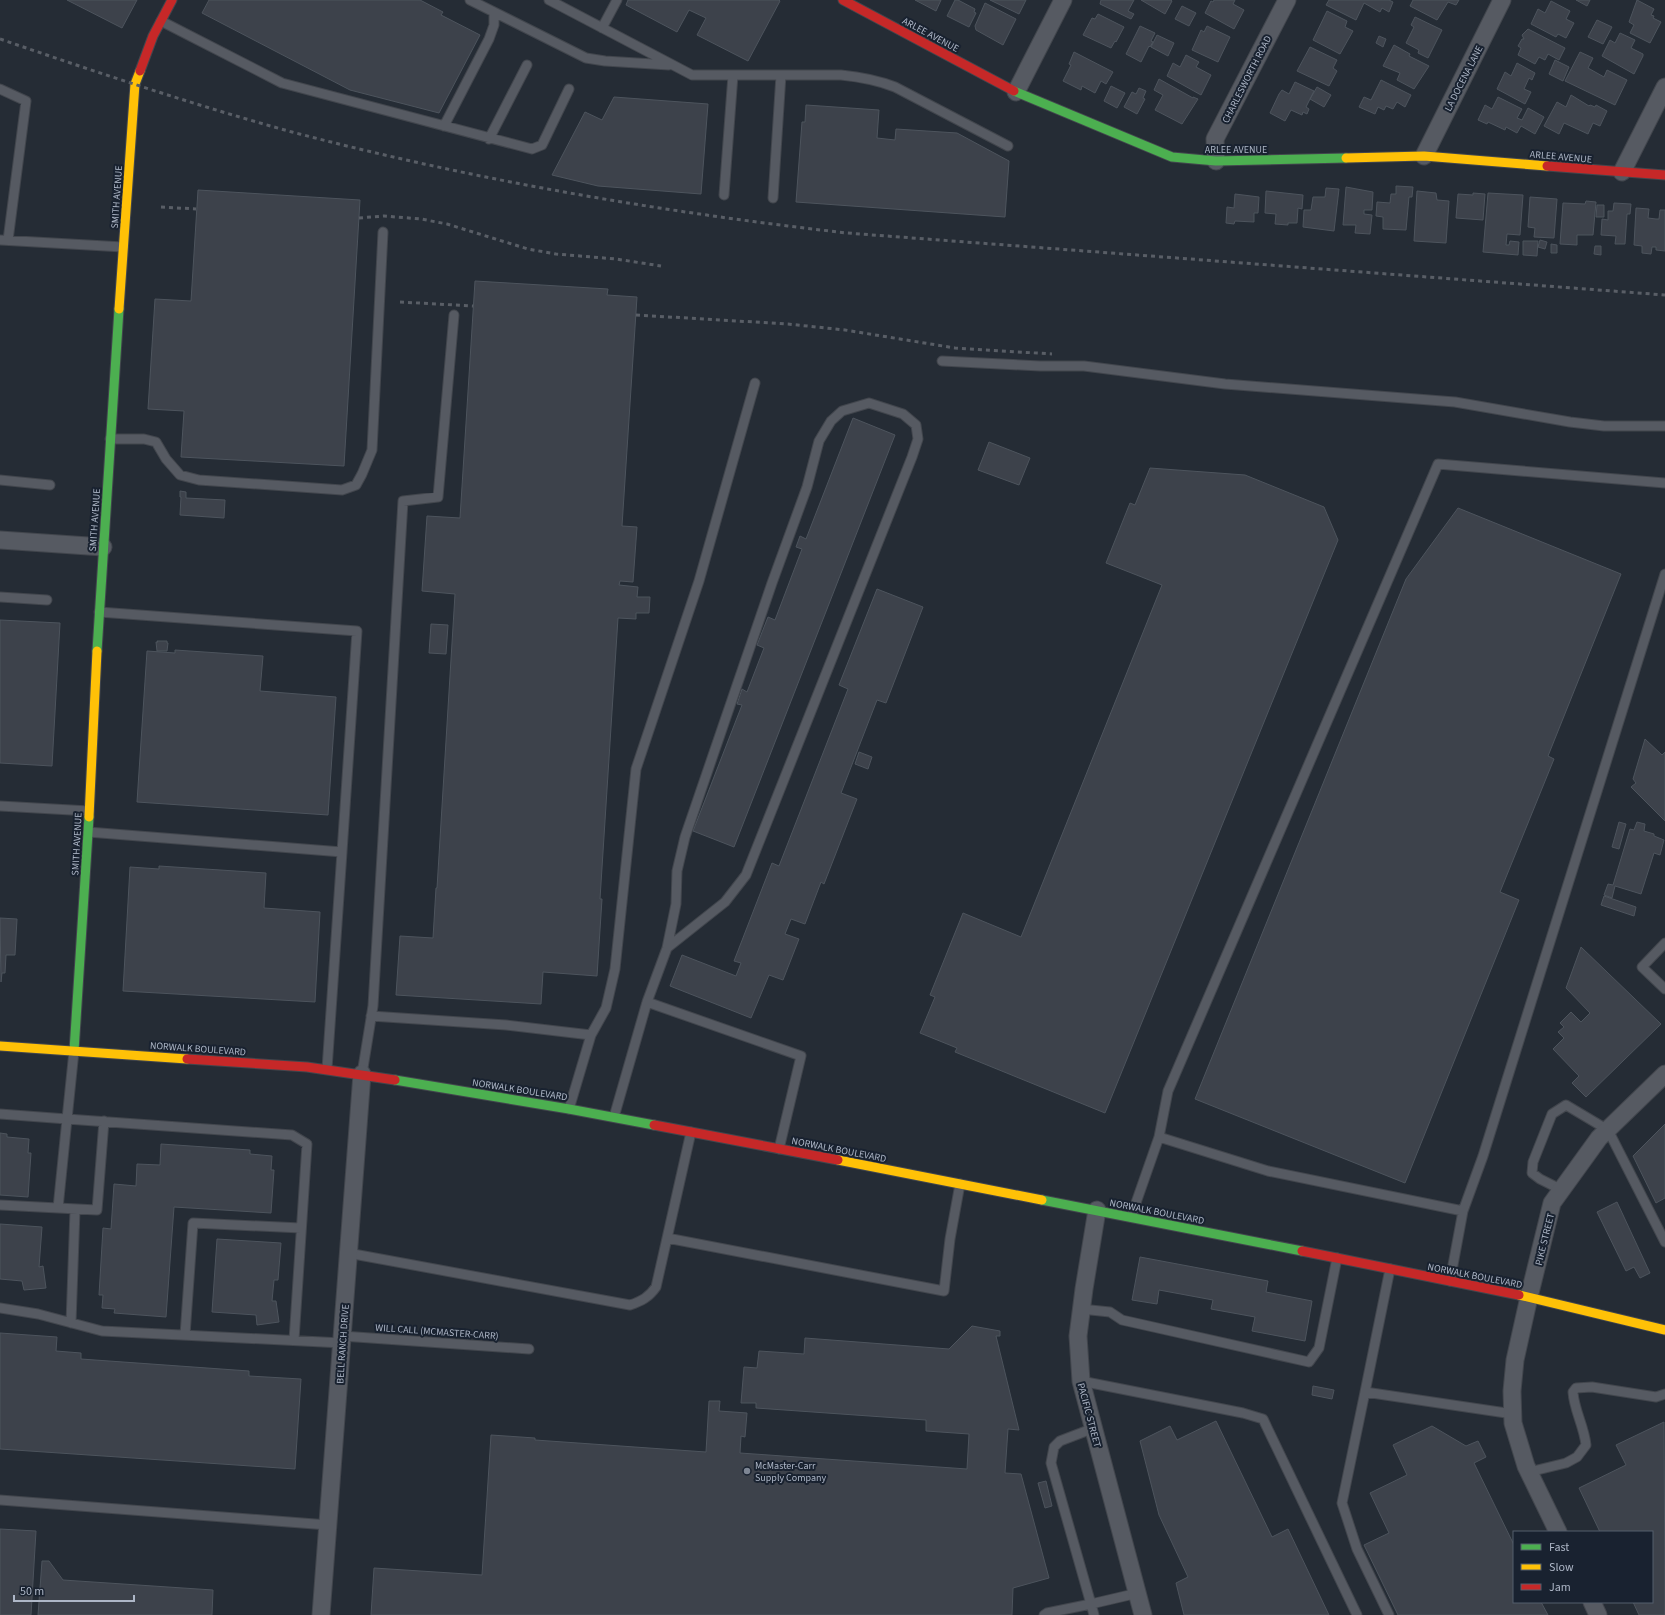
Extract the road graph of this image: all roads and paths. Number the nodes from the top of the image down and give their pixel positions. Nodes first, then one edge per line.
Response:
1 (172, 0) edge
2 (473, 0) edge
3 (549, 0) edge
4 (617, 0) edge
5 (843, 0) edge
6 (1063, 0) edge
7 (1287, 0) edge
8 (1502, 0) edge
9 (494, 12) junction
10 (161, 21) junction
11 (602, 28) junction
12 (527, 65) dead end
13 (673, 65) junction
14 (733, 75) junction
15 (781, 75) junction
16 (1665, 87) edge
17 (0, 89) edge
18 (569, 89) dead end
19 (1016, 92) junction
20 (444, 126) junction
21 (489, 139) junction
22 (1008, 146) dead end
23 (1424, 156) junction
24 (1216, 161) junction
25 (1622, 172) junction
26 (1665, 175) edge
27 (724, 195) dead end
28 (773, 198) dead end
29 (383, 232) dead end
30 (4, 240) edge
31 (123, 247) junction
32 (454, 315) dead end
33 (942, 361) dead end
34 (755, 383) dead end
35 (1665, 426) edge
36 (110, 439) junction
37 (0, 480) edge
38 (1665, 483) edge
39 (50, 485) dead end
40 (0, 540) edge
41 (103, 547) junction
42 (1665, 574) edge
43 (0, 597) edge
44 (47, 600) dead end
45 (99, 612) junction
46 (0, 806) edge
47 (89, 811) junction
48 (88, 832) junction
49 (342, 852) junction
50 (1665, 943) edge
51 (666, 948) junction
52 (1665, 989) edge
53 (647, 1002) junction
54 (371, 1016) junction
55 (591, 1035) junction
56 (0, 1046) edge
57 (74, 1050) junction
58 (327, 1069) junction
59 (362, 1074) junction
60 (1665, 1074) edge
61 (569, 1109) junction
62 (0, 1114) edge
63 (614, 1117) junction
64 (67, 1119) junction
65 (104, 1121) junction
66 (1608, 1130) junction
67 (691, 1132) junction
68 (1159, 1137) junction
69 (779, 1149) junction
70 (960, 1184) junction
71 (1562, 1190) junction
72 (0, 1205) edge
73 (58, 1208) junction
74 (75, 1210) junction
75 (1097, 1210) junction
76 (1464, 1211) junction
77 (1131, 1217) junction
78 (301, 1228) junction
79 (667, 1238) junction
80 (1665, 1242) edge
81 (348, 1253) junction
82 (1337, 1258) junction
83 (1390, 1269) junction
84 (1450, 1281) junction
85 (1530, 1297) junction
86 (0, 1308) edge
87 (1081, 1309) junction
88 (71, 1323) junction
89 (1665, 1330) edge
90 (185, 1335) junction
91 (342, 1339) junction
92 (294, 1340) junction
93 (530, 1349) dead end
94 (1081, 1381) junction
95 (1365, 1392) junction
96 (1665, 1394) edge
97 (1513, 1414) junction
98 (1094, 1428) junction
99 (1529, 1472) junction
100 (0, 1500) edge
101 (328, 1525) junction
102 (1558, 1531) edge
103 (1138, 1593) junction
104 (1592, 1603) edge
105 (1091, 1604) junction
106 (321, 1615) edge
107 (1044, 1615) edge
108 (1094, 1615) edge
109 (1143, 1615) edge
110 (1357, 1615) edge
111 (1389, 1615) edge
112 (1598, 1615) edge

1 - 10 street, SMITH AVENUE
2 - 9 lane
3 - 11 lane
4 - 11 lane
5 - 19 street, ARLEE AVENUE
6 - 19 street
7 - 24 street, CHARLESWORTH ROAD
8 - 23 street, LA DOCENA LANE
9 - 13 lane
9 - 20 lane
10 - 20 lane
10 - 31 street, SMITH AVENUE
11 - 13 lane
12 - 21 lane
13 - 14 lane
14 - 15 lane
14 - 27 lane
15 - 22 lane
15 - 28 lane
16 - 25 street
17 - 30 lane
18 - 21 lane
19 - 24 street, ARLEE AVENUE
20 - 21 lane
23 - 24 street, ARLEE AVENUE
23 - 25 street, ARLEE AVENUE
25 - 26 street, ARLEE AVENUE
29 - 36 lane
30 - 31 lane
31 - 36 street, SMITH AVENUE
32 - 54 lane
33 - 35 lane
34 - 55 lane
36 - 41 street, SMITH AVENUE
37 - 39 lane
38 - 68 lane
40 - 41 street
41 - 45 street, SMITH AVENUE
42 - 76 lane
43 - 44 lane
45 - 47 street, SMITH AVENUE
45 - 49 lane
46 - 47 lane
47 - 48 street, SMITH AVENUE
48 - 49 lane
48 - 57 street, SMITH AVENUE
49 - 58 lane
50 - 52 lane
51 - 51 lane
51 - 53 lane
53 - 63 lane
53 - 69 lane
54 - 55 lane
54 - 59 lane
55 - 61 lane
56 - 57 street, NORWALK BOULEVARD
57 - 58 street, NORWALK BOULEVARD
57 - 64 lane
58 - 59 street, NORWALK BOULEVARD
59 - 61 street, NORWALK BOULEVARD
59 - 81 street, BELL RANCH DRIVE
60 - 66 street, PIKE STREET
61 - 63 street, NORWALK BOULEVARD
62 - 64 lane
63 - 67 street, NORWALK BOULEVARD
64 - 65 lane
64 - 73 lane
65 - 74 lane
65 - 78 lane
66 - 71 street, PIKE STREET
66 - 71 lane
66 - 80 lane
67 - 69 street, NORWALK BOULEVARD
67 - 79 lane
68 - 76 lane
68 - 77 lane
69 - 70 street, NORWALK BOULEVARD
70 - 75 street, NORWALK BOULEVARD
70 - 79 lane
71 - 85 street, PIKE STREET
72 - 73 lane
73 - 74 lane
74 - 88 lane
75 - 77 street, NORWALK BOULEVARD
75 - 87 street, PACIFIC STREET
76 - 84 lane
77 - 82 street, NORWALK BOULEVARD
78 - 90 lane
78 - 92 lane
79 - 81 lane
81 - 91 street, BELL RANCH DRIVE
82 - 83 street, NORWALK BOULEVARD
82 - 87 lane
83 - 84 street, NORWALK BOULEVARD
83 - 95 lane
84 - 85 street, NORWALK BOULEVARD
85 - 89 street, NORWALK BOULEVARD
85 - 97 street, PIKE STREET
86 - 88 lane, WILL CALL (MCMASTER-CARR)
87 - 94 street, PACIFIC STREET
88 - 90 lane, WILL CALL (MCMASTER-CARR)
90 - 92 lane, WILL CALL (MCMASTER-CARR)
91 - 92 lane, WILL CALL (MCMASTER-CARR)
91 - 93 lane, WILL CALL (MCMASTER-CARR)
91 - 101 street, BELL RANCH DRIVE
94 - 98 street, PACIFIC STREET
94 - 110 lane
95 - 97 lane
95 - 111 lane
96 - 99 lane
97 - 99 street, PIKE STREET
98 - 103 street, PACIFIC STREET
98 - 105 lane
99 - 102 street, PIKE STREET
100 - 101 lane
101 - 106 street, BELL RANCH DRIVE
103 - 105 lane
103 - 109 street, PACIFIC STREET
104 - 112 street
105 - 107 lane
105 - 108 lane

